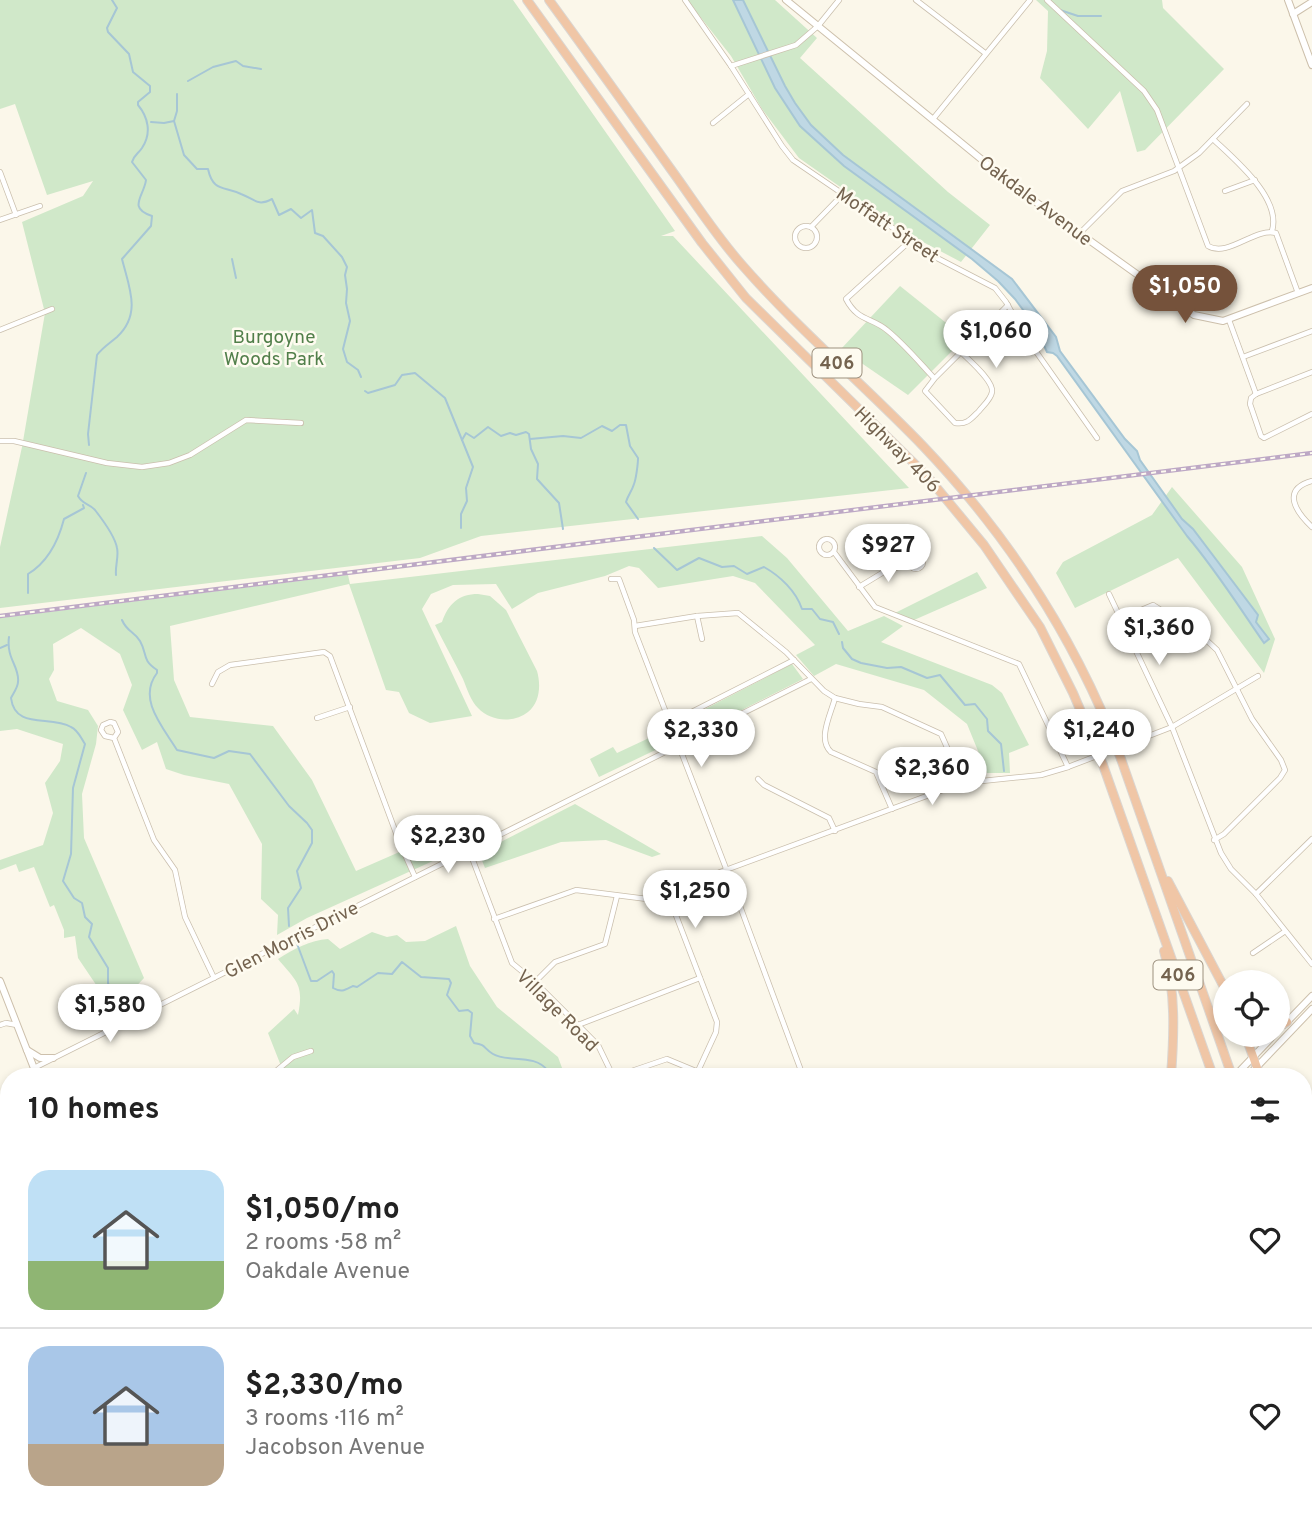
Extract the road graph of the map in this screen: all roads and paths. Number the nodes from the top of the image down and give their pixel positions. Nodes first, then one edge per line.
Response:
1 (527, 0) edge
2 (549, 0) edge
3 (685, 0) edge
4 (786, 0) edge
5 (839, 0) edge
6 (916, 0) edge
7 (1030, 0) edge
8 (1047, 0) edge
9 (1288, 0) edge
10 (1312, 2) edge
11 (1293, 14) junction
12 (818, 26) junction
13 (985, 53) junction
14 (1312, 65) edge
15 (731, 66) junction
16 (749, 94) junction
17 (1247, 103) dead end
18 (932, 120) junction
19 (713, 123) dead end
20 (1213, 139) junction
21 (1178, 168) junction
22 (0, 172) edge
23 (1255, 180) junction
24 (1225, 191) dead end
25 (844, 193) junction
26 (40, 206) dead end
27 (16, 215) junction
28 (0, 220) edge
29 (811, 227) junction
30 (1272, 231) junction
31 (1079, 234) junction
32 (911, 240) junction
33 (1312, 288) edge
34 (1298, 293) junction
35 (1008, 305) junction
36 (52, 309) dead end
37 (1229, 320) junction
38 (0, 330) edge
39 (1312, 331) edge
40 (961, 352) junction
41 (1243, 357) junction
42 (1312, 373) edge
43 (935, 378) junction
44 (1256, 394) junction
45 (1312, 414) edge
46 (301, 423) dead end
47 (1097, 438) dead end
48 (0, 441) edge
49 (1312, 481) edge
50 (1312, 527) edge
51 (834, 552) dead end
52 (909, 564) dead end
53 (611, 579) dead end
54 (859, 587) junction
55 (1109, 594) dead end
56 (697, 616) junction
57 (1122, 618) junction
58 (635, 626) junction
59 (702, 639) dead end
60 (794, 660) junction
61 (1258, 676) dead end
62 (811, 679) junction
63 (212, 684) dead end
64 (1237, 688) junction
65 (835, 698) junction
66 (350, 706) junction
67 (317, 718) dead end
68 (670, 723) junction
69 (1172, 727) junction
70 (114, 738) dead end
71 (678, 746) junction
72 (1068, 767) junction
73 (758, 779) dead end
74 (963, 783) junction
75 (892, 809) junction
76 (835, 831) junction
77 (1312, 839) edge
78 (1214, 840) junction
79 (469, 850) junction
80 (1158, 863) junction
81 (727, 871) junction
82 (1142, 874) junction
83 (415, 877) junction
84 (667, 892) junction
85 (1256, 894) junction
86 (617, 896) junction
87 (494, 919) junction
88 (1284, 932) junction
89 (1253, 953) dead end
90 (1312, 964) edge
91 (1215, 970) edge
92 (214, 978) junction
93 (700, 978) junction
94 (0, 981) edge
95 (535, 982) junction
96 (1312, 996) edge
97 (1312, 1009) edge
98 (1290, 1019) edge
99 (0, 1025) edge
100 (17, 1025) junction
101 (578, 1025) junction
102 (1249, 1047) edge
103 (1262, 1047) edge
104 (26, 1048) junction
105 (311, 1051) dead end
106 (54, 1058) junction
107 (1252, 1058) junction
108 (34, 1068) joint
109 (280, 1068) edge
110 (608, 1068) edge
111 (641, 1068) edge
112 (690, 1068) edge
113 (699, 1068) edge
114 (800, 1068) edge
115 (1171, 1068) edge
116 (1210, 1068) edge
117 (1230, 1068) edge
118 (1242, 1068) edge
119 (1256, 1068) edge
120 (1261, 1068) edge

1 - 82 highway, Highway 406 / 406, bridge
2 - 80 highway, Highway 406 / 406, bridge
3 - 15 street, Moffatt Street
4 - 12 street, Oakdale Avenue
5 - 12 street
6 - 13 street
7 - 13 street
8 - 21 street
9 - 11 street
10 - 11 street
11 - 14 street
12 - 15 street
12 - 18 street, Oakdale Avenue
13 - 18 street
15 - 16 street, Moffatt Street
16 - 19 street
16 - 25 street, Moffatt Street
17 - 20 street
18 - 31 street, Oakdale Avenue
20 - 21 street
20 - 23 street
21 - 30 street
21 - 31 street
22 - 27 street
23 - 24 street
23 - 30 street
25 - 29 street
25 - 32 street, Moffatt Street
26 - 27 street
27 - 28 street
29 - 29 street
30 - 34 street
31 - 37 street, Oakdale Avenue
32 - 35 street, Moffatt Street
32 - 43 street
33 - 34 street, Oakdale Avenue
34 - 37 street, Oakdale Avenue
35 - 40 street
35 - 47 street, Moffatt Street
36 - 38 street
37 - 41 street
39 - 41 street
40 - 43 street
40 - 43 street
41 - 44 street
42 - 44 street
44 - 45 street
46 - 48 street
49 - 50 street
51 - 54 street
52 - 54 street
53 - 58 street
54 - 72 street
55 - 57 street
56 - 58 street
56 - 59 street
56 - 60 street
57 - 64 street
57 - 69 street
58 - 68 street
60 - 62 street
60 - 68 street
61 - 64 street
62 - 65 street
62 - 71 street, Glen Morris Drive
63 - 66 street
64 - 69 street
64 - 78 street
65 - 74 street
65 - 75 street
66 - 67 street
66 - 83 street
68 - 71 street
69 - 72 street
69 - 78 street
70 - 92 street
71 - 79 street, Glen Morris Drive
71 - 81 street
72 - 74 street
73 - 76 street
74 - 75 street
75 - 76 street
76 - 81 street
77 - 85 street
78 - 85 street
79 - 83 street, Glen Morris Drive
79 - 87 street, Village Road
80 - 91 highway
80 - 117 highway, Highway 406 / 406
81 - 84 street
81 - 114 street
82 - 115 highway
82 - 116 highway, Highway 406 / 406
83 - 92 street, Glen Morris Drive
84 - 86 street
84 - 93 street
85 - 88 street
86 - 87 street
86 - 95 street
87 - 95 street, Village Road
88 - 89 street
88 - 90 street
92 - 106 street, Glen Morris Drive
93 - 101 street
93 - 113 street
94 - 100 street
95 - 101 street, Village Road
96 - 98 street
97 - 120 street
99 - 100 street
100 - 104 street
101 - 110 street, Village Road
102 - 107 highway
103 - 107 street
104 - 106 street
104 - 108 street
105 - 109 street
106 - 108 street, Glen Morris Drive
107 - 118 street
107 - 119 highway
111 - 112 street, Village Road

